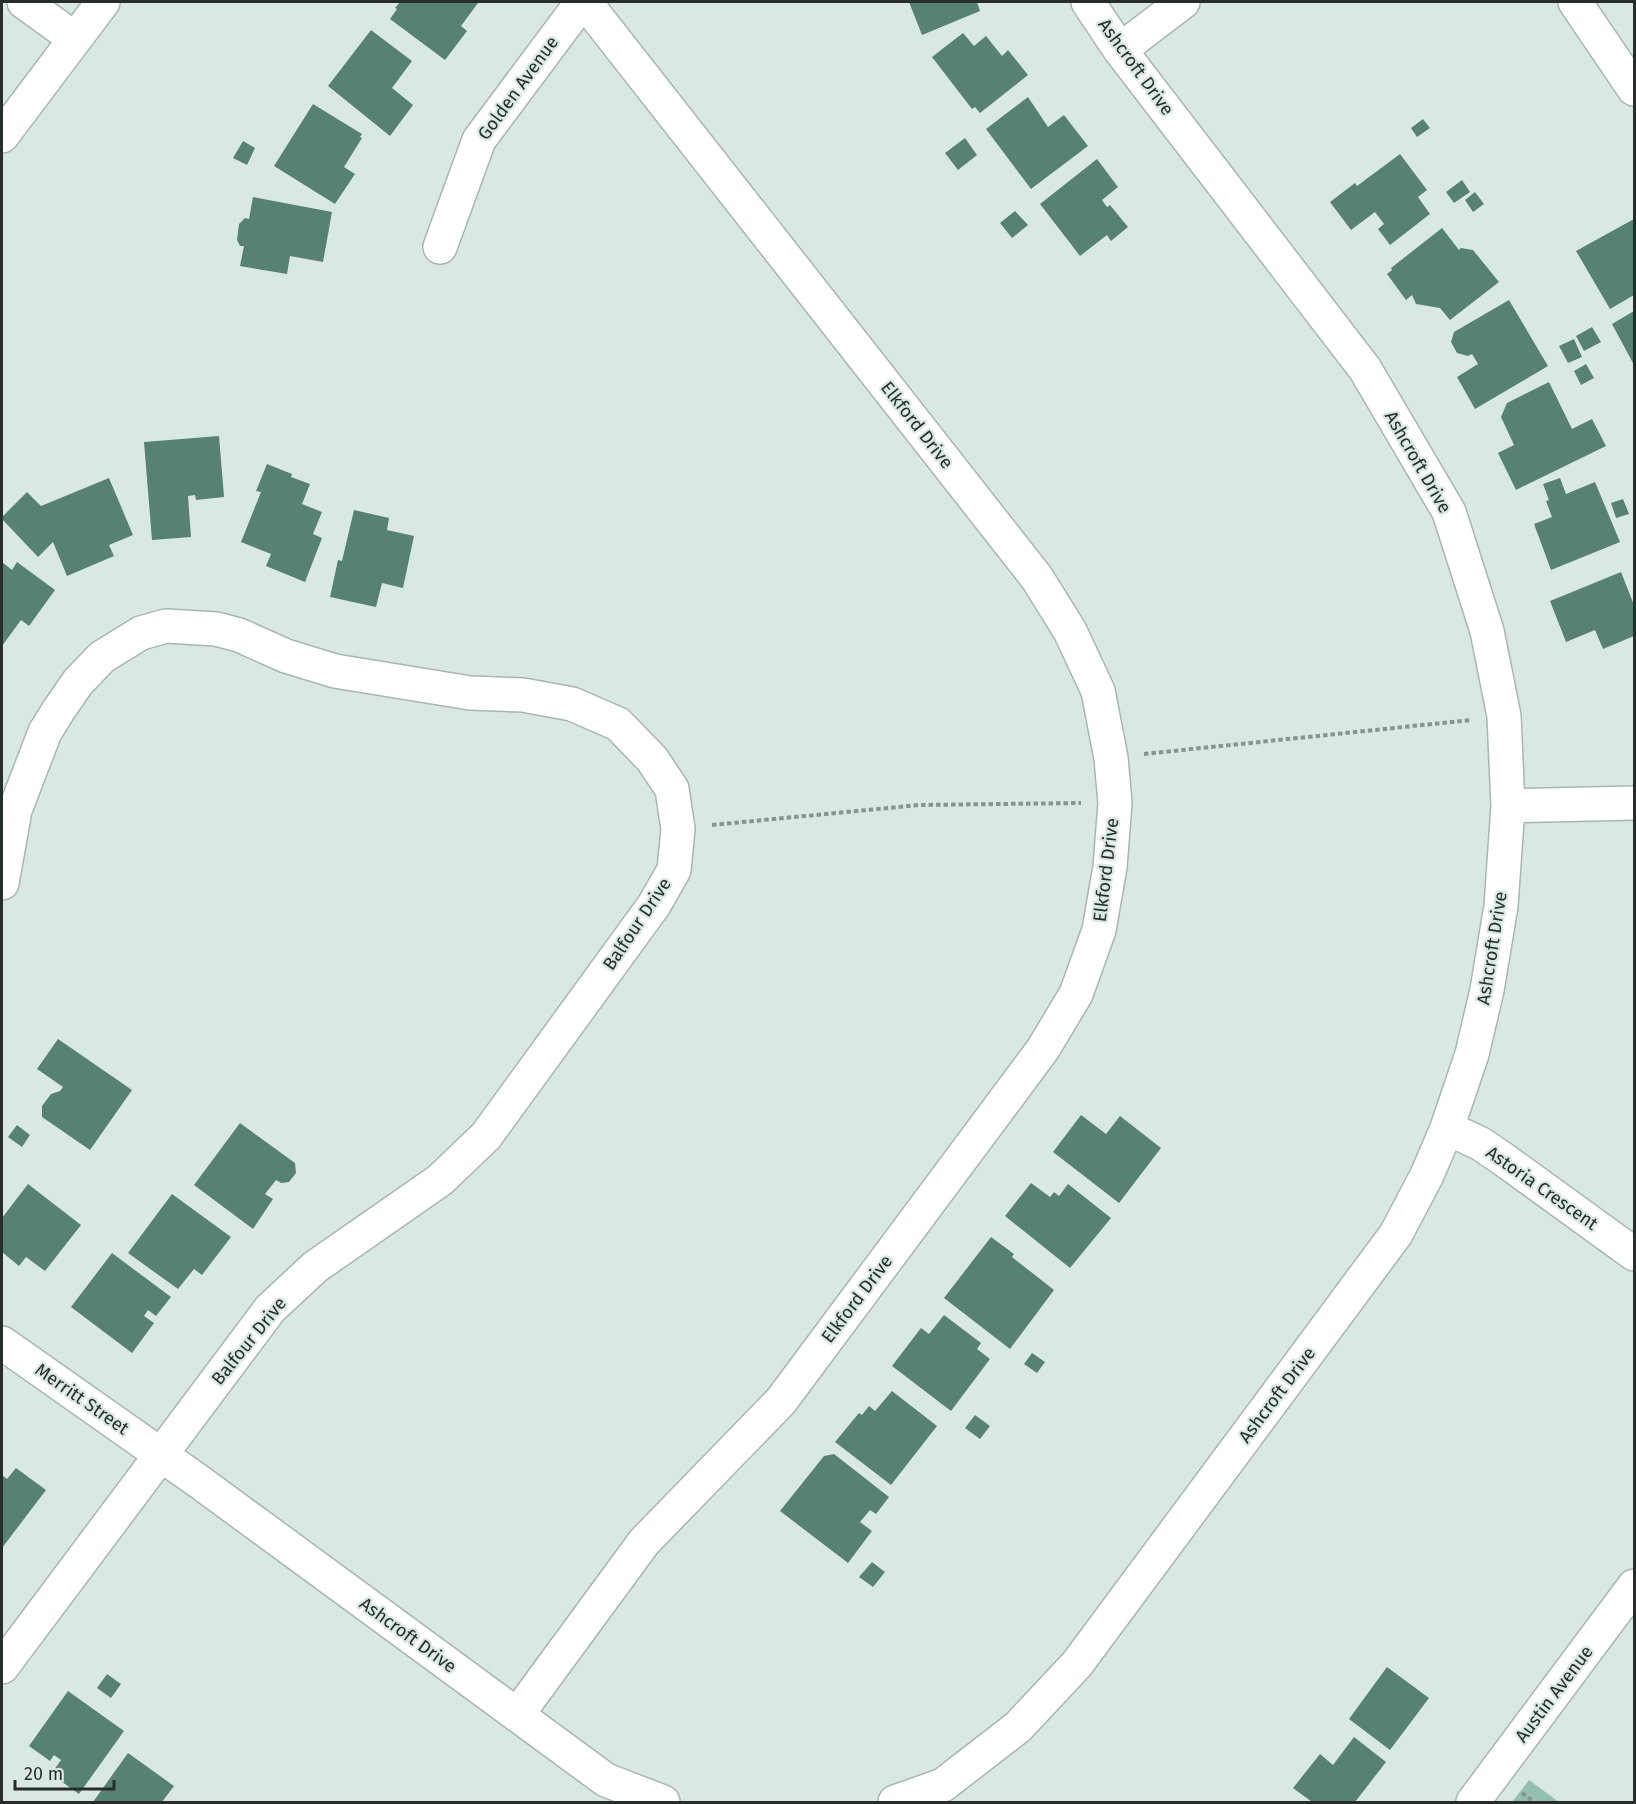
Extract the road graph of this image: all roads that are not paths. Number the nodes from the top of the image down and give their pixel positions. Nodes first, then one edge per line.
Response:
1 (24, 2) edge
2 (102, 2) edge
3 (583, 2) edge
4 (1088, 2) edge
5 (1183, 2) edge
6 (1575, 2) edge
7 (75, 39) junction
8 (1120, 50) junction
9 (1635, 89) edge
10 (2, 136) edge
11 (440, 248) dead end
12 (1635, 803) edge
13 (1508, 806) junction
14 (2, 883) edge
15 (1447, 1128) junction
16 (1635, 1254) edge
17 (2, 1343) edge
18 (162, 1455) junction
19 (1635, 1586) edge
20 (2, 1667) edge
21 (517, 1715) junction
22 (663, 1803) edge
23 (895, 1803) edge
24 (1473, 1803) edge

1 - 7 street
2 - 7 street
3 - 11 street, Golden Avenue
3 - 21 street, Elkford Drive
4 - 8 street, Ashcroft Drive
5 - 8 street
6 - 9 street
7 - 10 street
8 - 13 street, Ashcroft Drive
12 - 13 street
13 - 15 street, Ashcroft Drive
14 - 18 street, Balfour Drive
15 - 16 street, Astoria Crescent
15 - 23 street, Ashcroft Drive
17 - 18 street, Merritt Street
18 - 20 street, Balfour Drive
18 - 21 street, Ashcroft Drive
19 - 24 street, Austin Avenue
21 - 22 street, Ashcroft Drive

